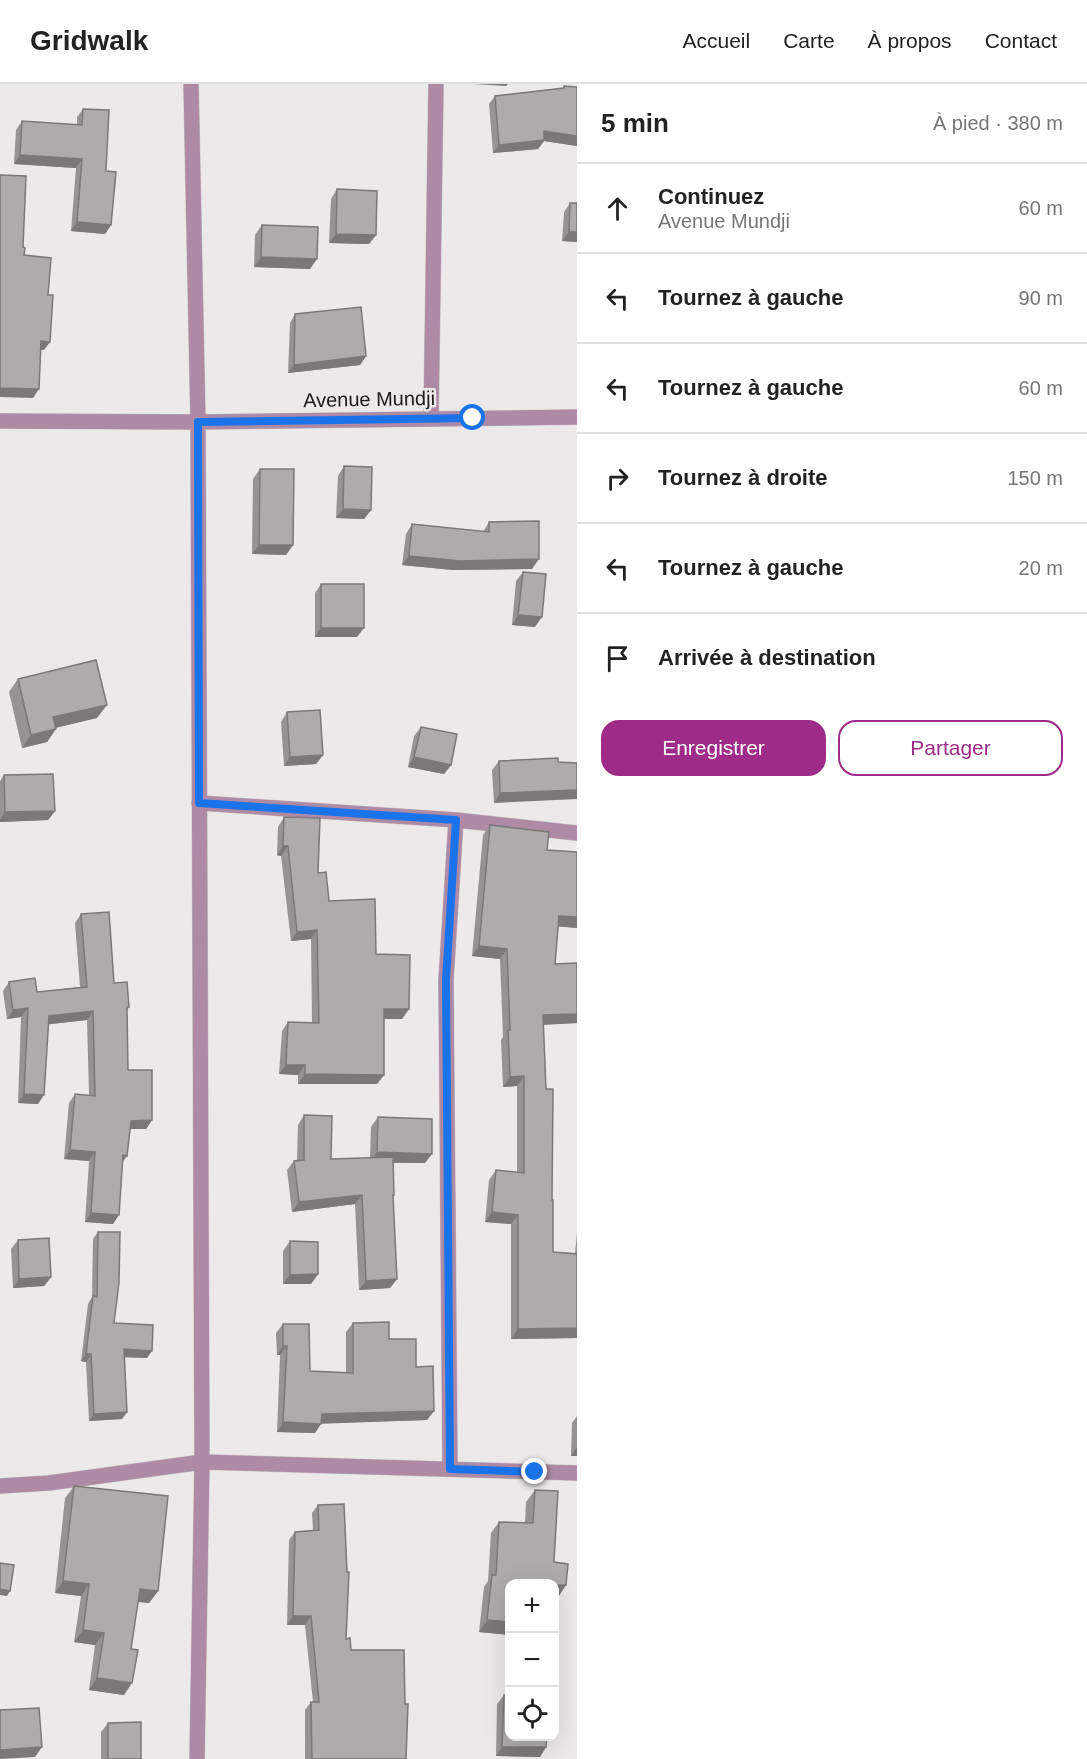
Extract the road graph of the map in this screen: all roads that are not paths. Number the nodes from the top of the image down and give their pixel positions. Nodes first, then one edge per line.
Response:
1 (191, 84) edge
2 (436, 84) edge
3 (577, 417) edge
4 (431, 419) junction
5 (0, 421) edge
6 (198, 422) junction
7 (199, 803) junction
8 (456, 820) junction
9 (577, 833) edge
10 (202, 1462) junction
11 (450, 1469) junction
12 (577, 1473) edge
13 (0, 1486) edge
14 (197, 1759) edge

1 - 6 street
2 - 4 street
3 - 4 street, Avenue Mundji
4 - 6 street, Avenue Mundji
5 - 6 street, Avenue Mundji
6 - 7 street
7 - 8 street
7 - 10 street
8 - 9 street
8 - 11 street
10 - 11 street
10 - 13 street
10 - 14 street
11 - 12 street

